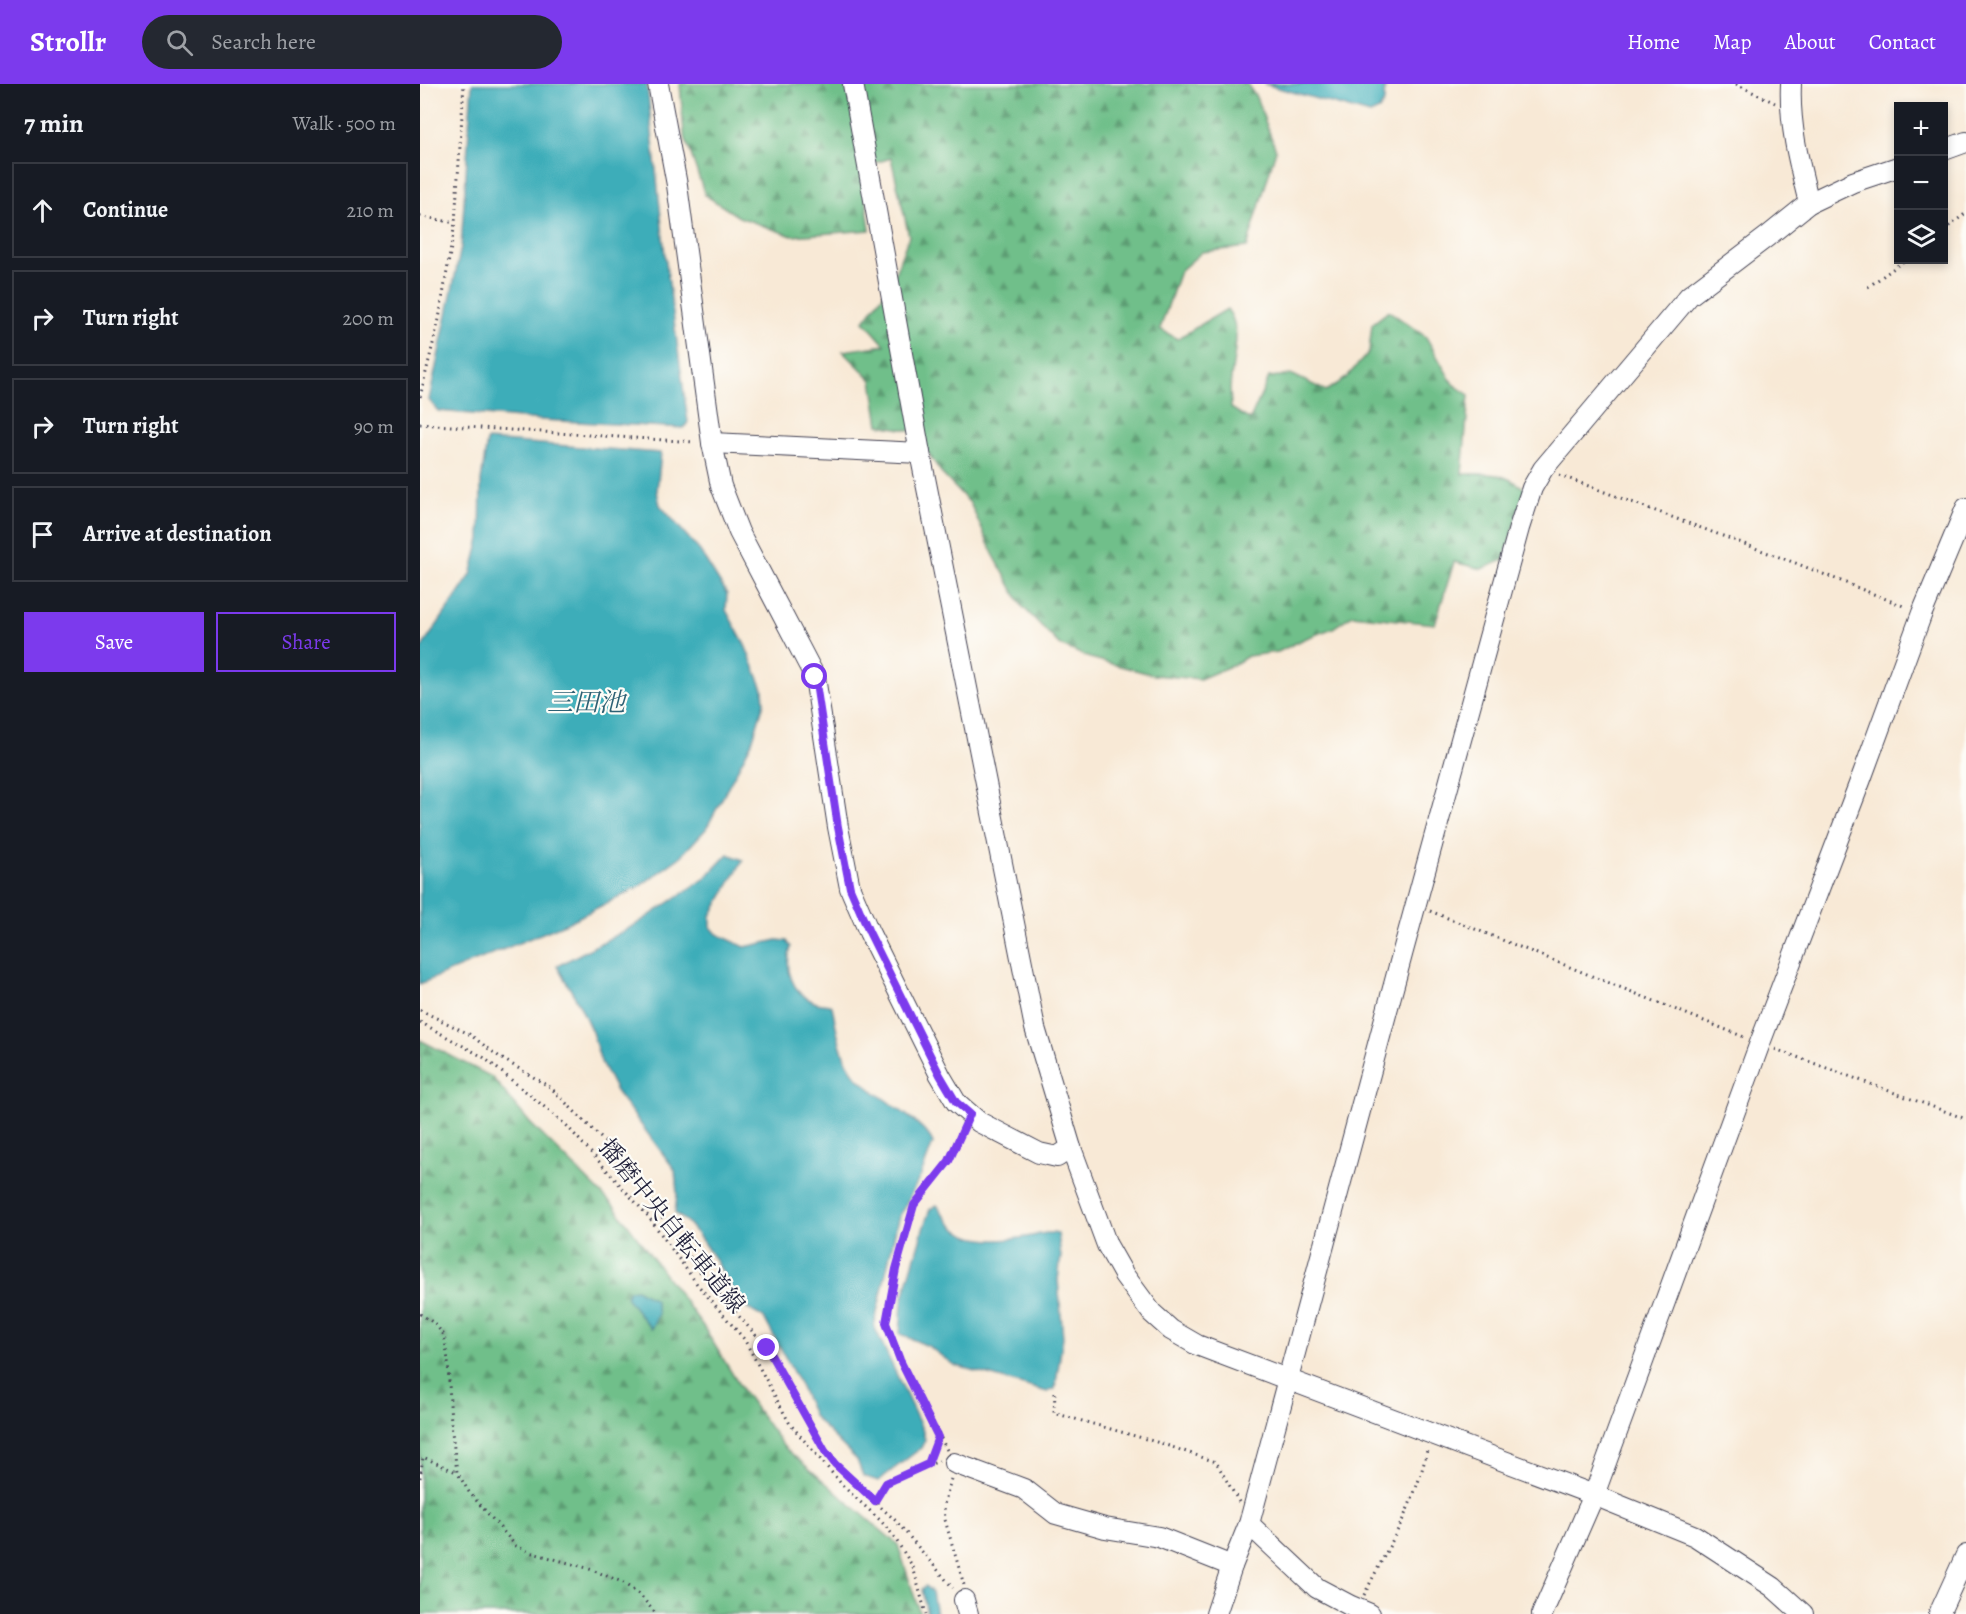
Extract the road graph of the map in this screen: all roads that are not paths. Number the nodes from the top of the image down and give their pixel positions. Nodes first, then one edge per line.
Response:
1 (658, 84) edge
2 (853, 84) edge
3 (1791, 84) edge
4 (1966, 142) edge
5 (1948, 149) edge
6 (1894, 169) edge
7 (1809, 203) junction
8 (712, 443) junction
9 (920, 453) junction
10 (1966, 508) edge
11 (1071, 1148) junction
12 (1287, 1380) junction
13 (954, 1463) road end
14 (1594, 1495) junction
15 (1251, 1517) junction
16 (1966, 1555) edge
17 (1232, 1566) junction
18 (1357, 1611) edge
19 (1216, 1614) edge
20 (1542, 1614) edge
21 (1803, 1614) edge
22 (1939, 1614) edge

1 - 8 street
2 - 9 street
3 - 7 street
4 - 5 street
6 - 7 street
7 - 12 street
8 - 9 street
8 - 11 street
9 - 11 street
10 - 14 street
11 - 12 street
12 - 14 street
12 - 15 street
13 - 17 street
14 - 20 street
14 - 21 street
15 - 17 street
15 - 18 street
16 - 22 street
17 - 19 street

